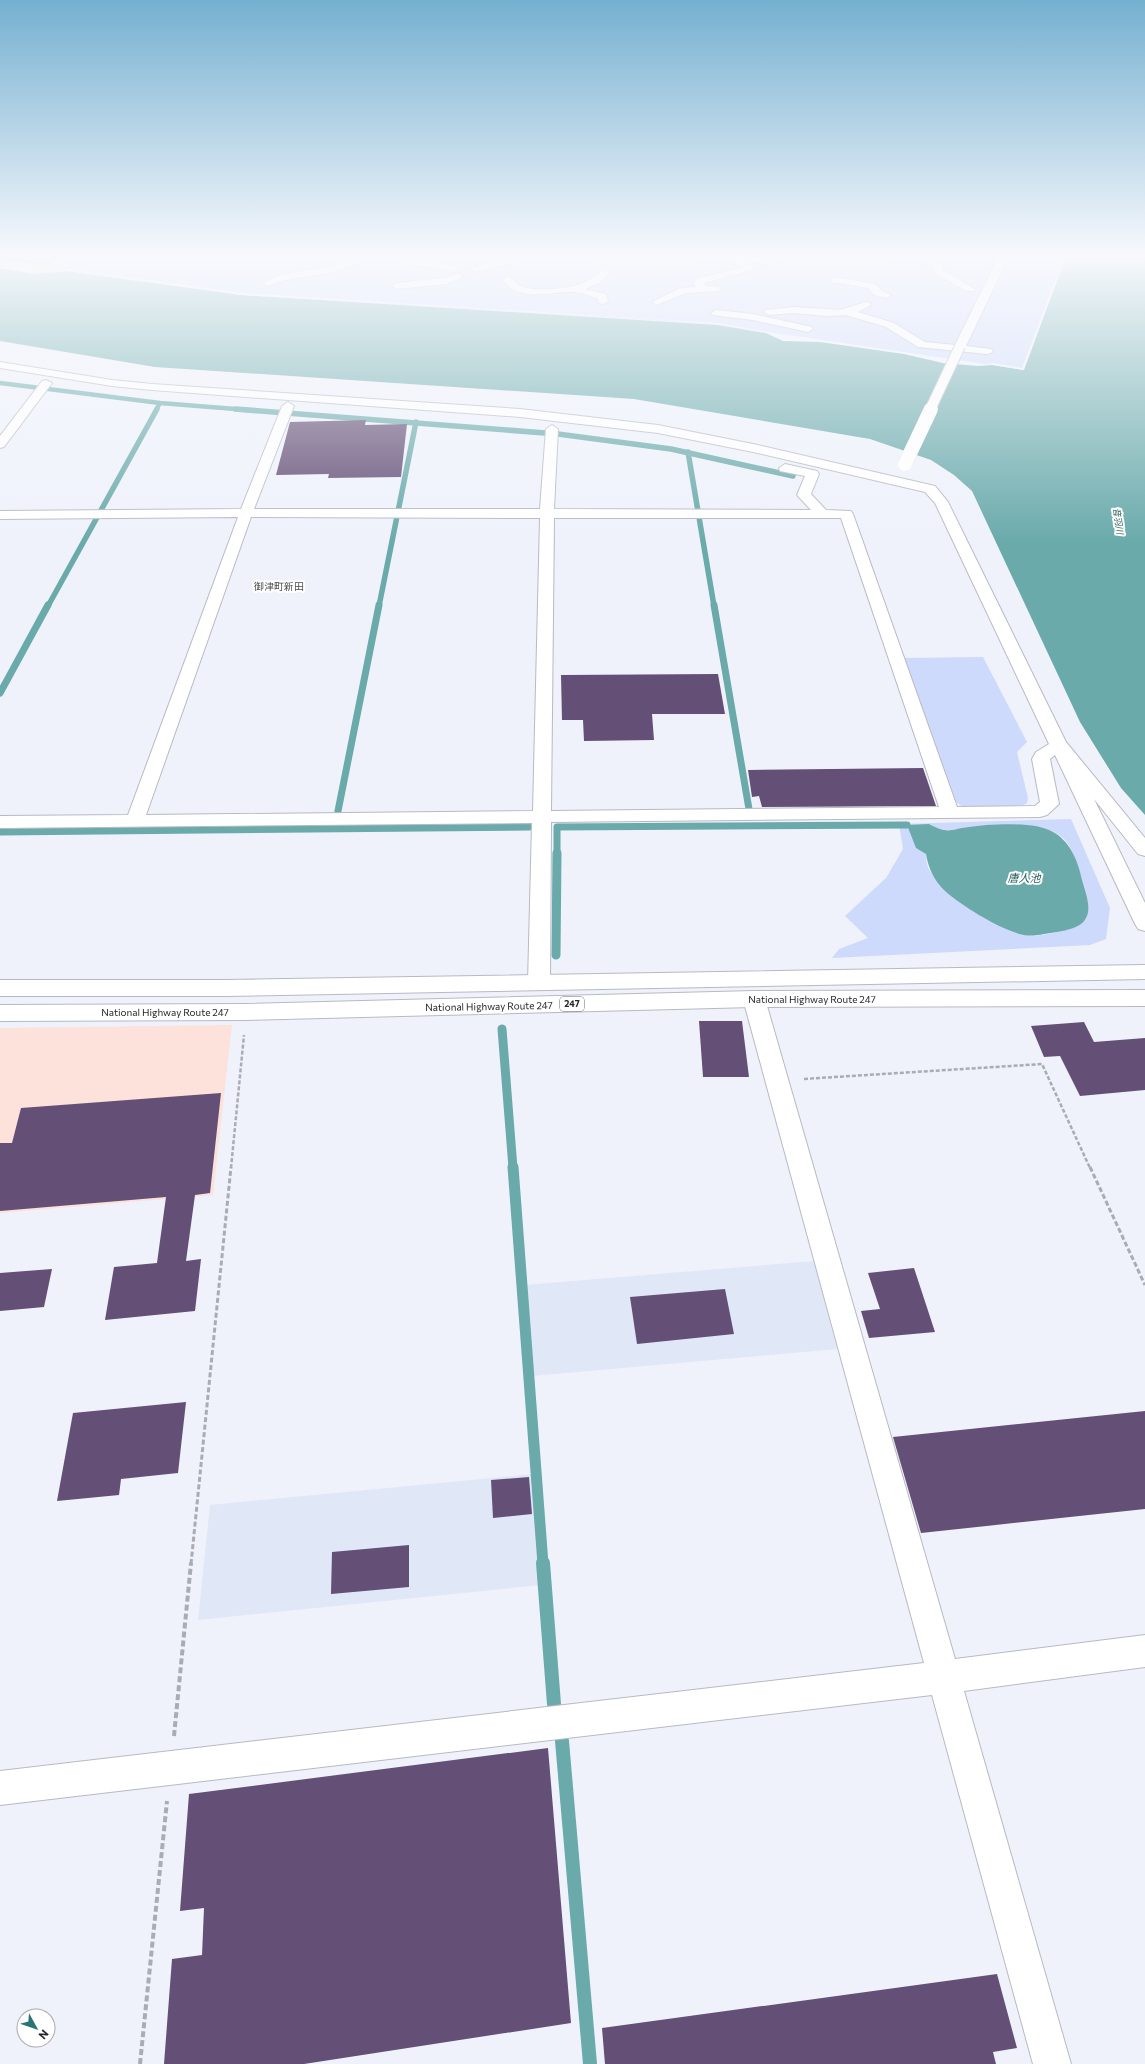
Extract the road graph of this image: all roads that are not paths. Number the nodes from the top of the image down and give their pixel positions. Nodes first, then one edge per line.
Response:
1 (961, 350) edge
2 (980, 350) edge
3 (987, 351) dead end
4 (0, 365) edge
5 (20, 380) dead end
6 (46, 383) junction
7 (288, 406) junction
8 (655, 416) dead end
9 (500, 424) dead end
10 (604, 435) dead end
11 (776, 440) dead end
12 (0, 444) edge
13 (671, 444) dead end
14 (872, 463) dead end
15 (902, 467) junction
16 (916, 484) junction
17 (246, 513) junction
18 (547, 514) junction
19 (822, 514) junction
20 (0, 515) edge
21 (1059, 746) junction
22 (950, 813) junction
23 (542, 817) junction
24 (135, 821) junction
25 (0, 822) edge
26 (1145, 850) edge
27 (1145, 924) edge
28 (1145, 972) edge
29 (539, 983) junction
30 (0, 988) edge
31 (1145, 998) edge
32 (754, 999) junction
33 (0, 1013) edge
34 (1145, 1651) edge
35 (944, 1677) junction
36 (0, 1788) edge
37 (1052, 2064) edge

1 - 15 main road, bridge
2 - 3 main road
4 - 16 main road
5 - 6 main road
6 - 7 main road
6 - 12 main road
7 - 9 main road
7 - 17 main road
8 - 11 main road
10 - 18 main road
13 - 19 main road
14 - 15 main road
15 - 16 main road
16 - 21 main road
17 - 18 main road
17 - 20 main road
17 - 24 main road
18 - 19 main road
18 - 23 main road
19 - 22 main road
21 - 22 main road
21 - 26 main road
21 - 27 main road
22 - 23 main road
23 - 24 main road
23 - 29 main road
24 - 25 main road
28 - 29 main road, National Highway Route 247 / 247
29 - 30 main road, National Highway Route 247 / 247
31 - 32 main road, National Highway Route 247 / 247
32 - 33 main road, National Highway Route 247 / 247
32 - 35 main road
34 - 35 main road
35 - 36 main road
35 - 37 main road

